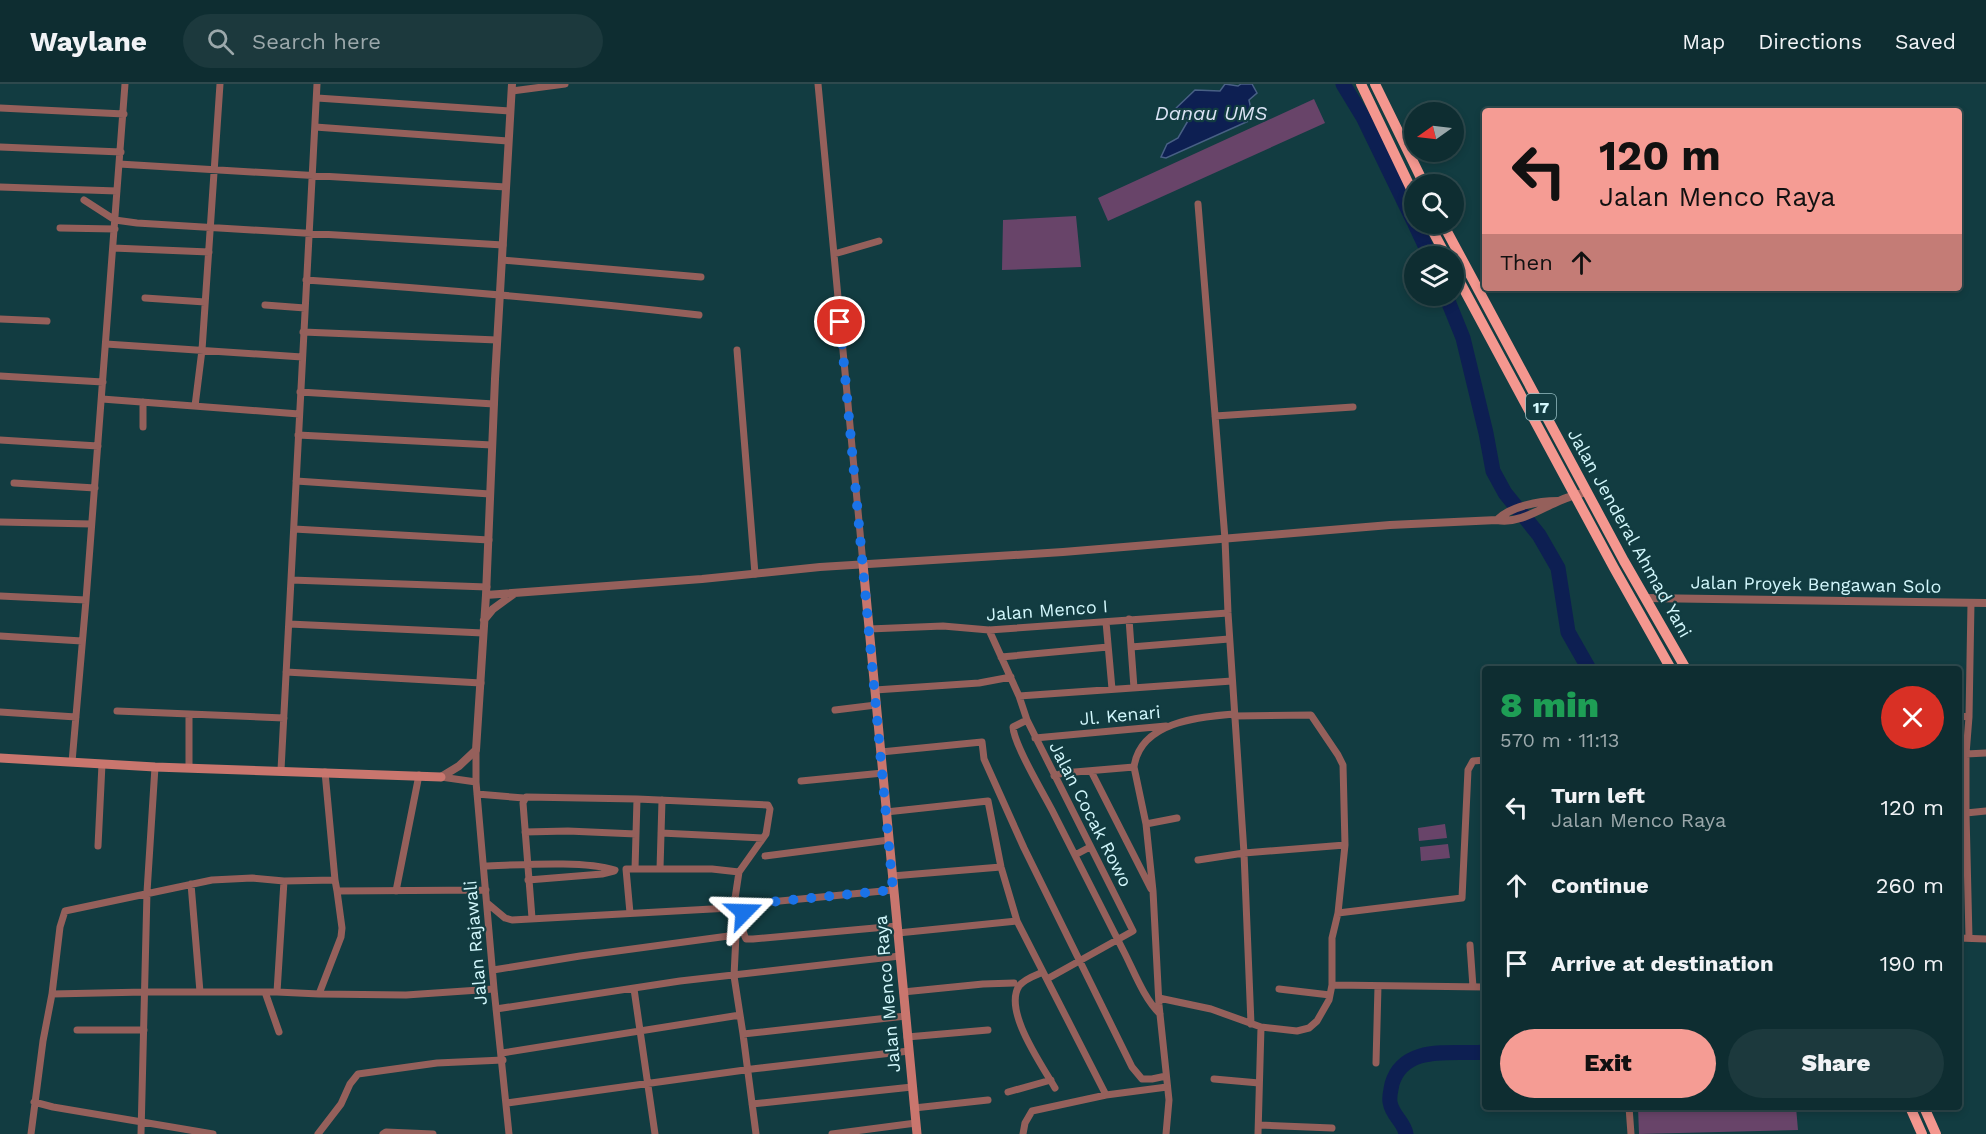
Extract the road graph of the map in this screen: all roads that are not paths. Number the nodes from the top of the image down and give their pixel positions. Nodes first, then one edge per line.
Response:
1 (126, 84) edge
2 (220, 84) edge
3 (317, 84) edge
4 (565, 84) edge
5 (818, 84) edge
6 (1361, 84) edge
7 (1375, 84) edge
8 (512, 87) edge
9 (316, 98) junction
10 (0, 108) edge
11 (510, 111) junction
12 (124, 114) junction
13 (315, 127) junction
14 (508, 141) junction
15 (0, 147) edge
16 (121, 152) junction
17 (119, 164) junction
18 (215, 170) junction
19 (1404, 174) edge
20 (1419, 174) edge
21 (312, 175) junction
22 (506, 187) junction
23 (0, 188) edge
24 (117, 191) junction
25 (84, 200) dead end
26 (1198, 204) dead end
27 (115, 220) junction
28 (210, 226) junction
29 (60, 228) dead end
30 (115, 229) junction
31 (309, 232) junction
32 (1448, 234) edge
33 (879, 240) dead end
34 (503, 245) junction
35 (113, 248) junction
36 (209, 252) junction
37 (834, 254) junction
38 (502, 260) junction
39 (701, 277) dead end
40 (306, 280) junction
41 (1464, 290) edge
42 (500, 294) junction
43 (145, 298) dead end
44 (205, 302) junction
45 (265, 305) dead end
46 (305, 308) junction
47 (699, 315) dead end
48 (0, 319) edge
49 (47, 321) dead end
50 (303, 332) junction
51 (497, 340) junction
52 (106, 344) junction
53 (202, 350) junction
54 (737, 350) dead end
55 (302, 357) junction
56 (0, 376) edge
57 (103, 382) junction
58 (300, 392) junction
59 (102, 399) junction
60 (143, 402) junction
61 (494, 404) junction
62 (195, 406) junction
63 (1353, 407) dead end
64 (299, 414) junction
65 (1215, 416) junction
66 (143, 427) dead end
67 (298, 435) junction
68 (0, 440) edge
69 (492, 445) junction
70 (98, 446) junction
71 (296, 481) junction
72 (14, 483) dead end
73 (95, 488) junction
74 (1587, 492) junction
75 (490, 494) junction
76 (1575, 495) junction
77 (0, 522) edge
78 (91, 524) junction
79 (294, 529) junction
80 (1225, 539) junction
81 (489, 540) junction
82 (863, 564) junction
83 (755, 574) junction
84 (291, 580) junction
85 (486, 591) junction
86 (515, 593) junction
87 (0, 597) edge
88 (1645, 598) junction
89 (86, 600) junction
90 (1971, 603) junction
91 (1986, 603) edge
92 (1228, 613) junction
93 (1129, 619) junction
94 (484, 621) junction
95 (1106, 622) junction
96 (289, 624) junction
97 (869, 629) junction
98 (989, 630) junction
99 (483, 633) junction
100 (0, 636) edge
101 (1229, 639) junction
102 (82, 641) junction
103 (1108, 646) junction
104 (1131, 647) junction
105 (1001, 657) junction
106 (1669, 666) edge
107 (1684, 666) edge
108 (286, 672) junction
109 (1011, 677) junction
110 (1232, 681) junction
111 (481, 683) junction
112 (1134, 688) junction
113 (1112, 689) junction
114 (875, 690) junction
115 (1019, 696) junction
116 (876, 705) junction
117 (835, 710) dead end
118 (117, 711) dead end
119 (0, 712) edge
120 (189, 714) junction
121 (1234, 715) junction
122 (1962, 716) edge
123 (76, 717) junction
124 (1969, 717) junction
125 (284, 718) junction
126 (1027, 720) junction
127 (1171, 725) junction
128 (1035, 738) junction
129 (476, 750) junction
130 (881, 752) junction
131 (1986, 753) edge
132 (1966, 754) junction
133 (0, 758) edge
134 (1482, 760) edge
135 (72, 762) junction
136 (102, 764) junction
137 (155, 767) junction
138 (1134, 767) junction
139 (189, 768) junction
140 (281, 770) junction
141 (1091, 771) junction
142 (325, 772) junction
143 (883, 773) junction
144 (419, 776) junction
145 (1054, 776) junction
146 (441, 777) junction
147 (801, 781) dead end
148 (476, 782) junction
149 (477, 794) junction
150 (524, 798) junction
151 (637, 799) junction
152 (662, 800) junction
153 (1986, 811) edge
154 (886, 812) junction
155 (1962, 813) edge
156 (1177, 818) dead end
157 (1146, 824) junction
158 (525, 832) junction
159 (661, 833) junction
160 (636, 834) junction
161 (763, 838) junction
162 (889, 840) junction
163 (1346, 845) junction
164 (98, 846) dead end
165 (1090, 847) junction
166 (1244, 853) junction
167 (1075, 855) junction
168 (765, 856) dead end
169 (1198, 860) dead end
170 (527, 865) junction
171 (484, 866) junction
172 (1001, 867) junction
173 (626, 869) junction
174 (635, 869) junction
175 (660, 869) junction
176 (615, 870) junction
177 (739, 872) junction
178 (892, 876) junction
179 (335, 880) junction
180 (528, 880) junction
181 (284, 881) junction
182 (191, 884) junction
183 (486, 890) junction
184 (893, 890) junction
185 (337, 891) junction
186 (396, 891) junction
187 (147, 892) junction
188 (1154, 893) junction
189 (487, 903) junction
190 (630, 913) junction
191 (1338, 914) junction
192 (532, 918) junction
193 (1017, 921) junction
194 (897, 930) junction
195 (1962, 938) edge
196 (1969, 938) junction
197 (1118, 939) junction
198 (1986, 939) edge
199 (1470, 945) dead end
200 (900, 956) junction
201 (1080, 961) junction
202 (493, 970) junction
203 (1043, 972) junction
204 (734, 976) junction
205 (1047, 979) junction
206 (1014, 983) dead end
207 (1332, 985) junction
208 (1378, 986) junction
209 (1473, 987) junction
210 (1482, 987) edge
211 (634, 988) junction
212 (494, 989) junction
213 (1279, 989) dead end
214 (145, 992) junction
215 (200, 992) junction
216 (265, 992) junction
217 (277, 992) junction
218 (903, 992) junction
219 (52, 994) junction
220 (319, 994) junction
221 (1330, 994) junction
222 (1159, 998) junction
223 (496, 1009) junction
224 (1160, 1014) junction
225 (740, 1015) junction
226 (906, 1016) junction
227 (1251, 1024) junction
228 (1261, 1028) junction
229 (77, 1030) dead end
230 (144, 1030) junction
231 (988, 1030) dead end
232 (640, 1031) junction
233 (279, 1032) dead end
234 (743, 1034) junction
235 (908, 1037) junction
236 (909, 1051) junction
237 (502, 1057) junction
238 (1376, 1064) dead end
239 (748, 1069) junction
240 (1166, 1076) junction
241 (1214, 1079) dead end
242 (1051, 1080) junction
243 (647, 1083) junction
244 (1259, 1083) junction
245 (912, 1087) junction
246 (1167, 1087) junction
247 (1055, 1088) dead end
248 (1008, 1092) dead end
249 (1106, 1095) junction
250 (988, 1100) dead end
251 (34, 1102) junction
252 (507, 1103) junction
253 (752, 1104) junction
254 (914, 1108) junction
255 (1629, 1110) edge
256 (1911, 1110) edge
257 (1925, 1110) edge
258 (141, 1123) junction
259 (916, 1124) junction
260 (1259, 1125) junction
261 (1332, 1128) dead end
262 (31, 1134) edge
263 (141, 1134) edge
264 (213, 1134) edge
265 (318, 1134) edge
266 (383, 1134) edge
267 (433, 1134) edge
268 (509, 1134) edge
269 (655, 1134) edge
270 (756, 1134) edge
271 (832, 1134) edge
272 (917, 1134) edge
273 (1023, 1134) edge
274 (1166, 1134) edge
275 (1258, 1134) edge
276 (1631, 1134) edge
277 (1922, 1134) edge
278 (1936, 1134) edge

1 - 12 street
2 - 18 street
3 - 9 street
4 - 8 street
5 - 37 street
6 - 19 highway
7 - 20 highway
8 - 11 street
9 - 11 street
9 - 13 street
10 - 12 street
11 - 14 street
12 - 16 street
13 - 14 street
13 - 21 street
14 - 22 street
15 - 16 street
16 - 17 street
17 - 18 street
17 - 24 street
18 - 21 street
18 - 28 street
21 - 22 street
21 - 31 street
22 - 34 street
23 - 24 street
24 - 27 street
25 - 27 street
26 - 65 street
27 - 28 street
27 - 30 street
28 - 31 street
28 - 36 street
29 - 30 street
30 - 35 street
31 - 34 street
31 - 40 street
32 - 74 highway, Jalan Jenderal Ahmad Yani / 17
33 - 37 street
34 - 38 street
35 - 36 street
35 - 52 street
36 - 44 street
37 - 82 street
38 - 39 street
38 - 42 street
40 - 42 street
40 - 46 street
41 - 76 highway, Jalan Jenderal Ahmad Yani / 17
42 - 47 street
42 - 51 street
43 - 44 street
44 - 53 street
45 - 46 street
46 - 50 street
48 - 49 street
50 - 51 street
50 - 55 street
51 - 61 street
52 - 53 street
52 - 57 street
53 - 55 street
53 - 62 street
54 - 83 street
55 - 58 street
56 - 57 street
57 - 59 street
58 - 61 street
58 - 64 street
59 - 60 street
59 - 70 street
60 - 62 street
60 - 66 street
61 - 69 street
62 - 64 street
63 - 65 street
64 - 67 street
65 - 80 street
67 - 69 street
67 - 71 street
68 - 70 street
69 - 75 street
70 - 73 street
71 - 75 street
71 - 79 street
72 - 73 street
73 - 78 street
74 - 76 street
74 - 88 highway, Jalan Jenderal Ahmad Yani / 17
75 - 81 street
76 - 80 street
76 - 106 highway, Jalan Jenderal Ahmad Yani / 17
77 - 78 street
78 - 89 street
79 - 81 street
79 - 84 street
80 - 82 street
80 - 92 street
81 - 85 street
82 - 83 street
82 - 97 main road, Jalan Menco Raya
83 - 86 street
84 - 85 street
84 - 96 street
85 - 86 street
85 - 94 street
86 - 94 street
87 - 89 street
88 - 90 street, Jalan Proyek Bengawan Solo
88 - 107 highway, Jalan Jenderal Ahmad Yani / 17
89 - 102 street
90 - 91 street, Jalan Proyek Bengawan Solo
90 - 124 street
92 - 93 street, Jalan Menco I
92 - 101 street
93 - 95 street, Jalan Menco I
93 - 104 street
94 - 99 street
95 - 98 street, Jalan Menco I
95 - 103 street
96 - 99 street
96 - 108 street
97 - 98 street, Jalan Menco I
97 - 114 main road, Jalan Menco Raya
98 - 105 street, Jalan Cocak Rowo
99 - 111 street
100 - 102 street
101 - 104 street
101 - 110 street
102 - 123 street
103 - 105 street
103 - 113 street
104 - 112 street
105 - 109 street, Jalan Cocak Rowo
108 - 111 street
108 - 125 street
109 - 114 street
109 - 115 street, Jalan Cocak Rowo
110 - 112 street
110 - 121 street
111 - 129 street
112 - 113 street
113 - 115 street
114 - 116 main road, Jalan Menco Raya
115 - 126 street, Jalan Cocak Rowo
116 - 117 street
116 - 130 main road, Jalan Menco Raya
118 - 120 street
119 - 123 street
120 - 125 street
120 - 139 street
121 - 127 street
121 - 163 street
121 - 166 street
122 - 124 street
123 - 135 street
124 - 132 street
125 - 140 street
126 - 128 street, Jalan Cocak Rowo
126 - 167 street
127 - 128 street, Jl. Kenari
127 - 138 street
128 - 145 street, Jalan Cocak Rowo
129 - 146 street
129 - 148 street, Jalan Rajawali
130 - 143 main road, Jalan Menco Raya
130 - 201 street
131 - 132 street
132 - 155 street
133 - 135 main road
134 - 191 street
135 - 136 main road
136 - 137 main road
136 - 164 street
137 - 139 main road
137 - 187 street
138 - 141 street
138 - 157 street
139 - 140 main road
140 - 142 main road
141 - 145 street
141 - 188 street
142 - 144 main road
142 - 179 street
143 - 147 street
143 - 154 main road, Jalan Menco Raya
144 - 146 main road
144 - 186 street
145 - 165 street, Jalan Cocak Rowo
146 - 148 street
148 - 149 street, Jalan Rajawali
149 - 150 street
149 - 171 street, Jalan Rajawali
150 - 151 street
150 - 158 street
151 - 152 street
151 - 160 street
152 - 159 street
152 - 161 street
153 - 155 street
154 - 162 main road, Jalan Menco Raya
154 - 172 street
155 - 196 street
156 - 157 street
157 - 188 street
158 - 160 street
158 - 170 street
159 - 161 street
159 - 175 street
160 - 174 street
161 - 177 street
162 - 168 street
162 - 178 main road, Jalan Menco Raya
163 - 166 street
163 - 191 street
165 - 167 street
165 - 197 street, Jalan Cocak Rowo
166 - 169 street
166 - 227 street
167 - 197 street
170 - 171 street
170 - 176 street
170 - 180 street
171 - 183 street, Jalan Rajawali
172 - 178 street
172 - 193 street
173 - 174 street
173 - 176 street
173 - 190 street
174 - 175 street
175 - 177 street
176 - 180 street
177 - 190 street
178 - 184 main road, Jalan Menco Raya
179 - 181 street
179 - 185 street
180 - 192 street
181 - 182 street
181 - 217 street
182 - 187 street
182 - 215 street
183 - 186 street
183 - 189 street, Jalan Rajawali
184 - 194 main road, Jalan Menco Raya
184 - 194 street
185 - 186 street
185 - 220 street
187 - 214 street
187 - 219 street
188 - 222 street
189 - 192 street
189 - 202 street, Jalan Rajawali
190 - 192 street
191 - 207 street
193 - 194 street
193 - 203 street
194 - 200 main road, Jalan Menco Raya
195 - 196 street
196 - 198 street
197 - 201 street
197 - 224 street
199 - 209 street
200 - 204 street
200 - 218 main road, Jalan Menco Raya
201 - 205 street
201 - 240 street
202 - 204 street
202 - 212 street, Jalan Rajawali
203 - 205 street
203 - 242 street
204 - 211 street
204 - 225 street
205 - 249 street
206 - 218 street
207 - 208 street
207 - 221 street
208 - 209 street
208 - 238 street
209 - 210 street
211 - 223 street
211 - 232 street
212 - 220 street
212 - 223 street, Jalan Rajawali
213 - 221 street
214 - 215 street
214 - 219 street
214 - 230 street
215 - 216 street
216 - 217 street
216 - 233 street
217 - 220 street
218 - 226 main road, Jalan Menco Raya
219 - 251 street
221 - 228 street
222 - 224 street
222 - 227 street
223 - 237 street, Jalan Rajawali
224 - 240 street
225 - 232 street
225 - 234 street
226 - 234 street
226 - 235 main road, Jalan Menco Raya
227 - 228 street
228 - 244 street
229 - 230 street
230 - 258 street
231 - 235 street
232 - 237 street
232 - 243 street
234 - 239 street
235 - 236 main road, Jalan Menco Raya
236 - 239 street
236 - 245 main road, Jalan Menco Raya
237 - 252 street, Jalan Rajawali
237 - 265 street
239 - 243 street
239 - 253 street
240 - 246 street
241 - 244 street
242 - 247 street
242 - 248 street
243 - 252 street
243 - 269 street
244 - 260 street
245 - 253 street
245 - 254 main road, Jalan Menco Raya
246 - 249 street
246 - 274 street
249 - 273 street
250 - 254 street
251 - 258 street
251 - 262 street
252 - 268 street, Jalan Rajawali
253 - 270 street
254 - 259 main road, Jalan Menco Raya
255 - 276 street
256 - 277 highway
257 - 278 highway
258 - 263 street
258 - 264 street
259 - 271 street
259 - 272 main road, Jalan Menco Raya
260 - 261 street
260 - 275 street
266 - 267 street

